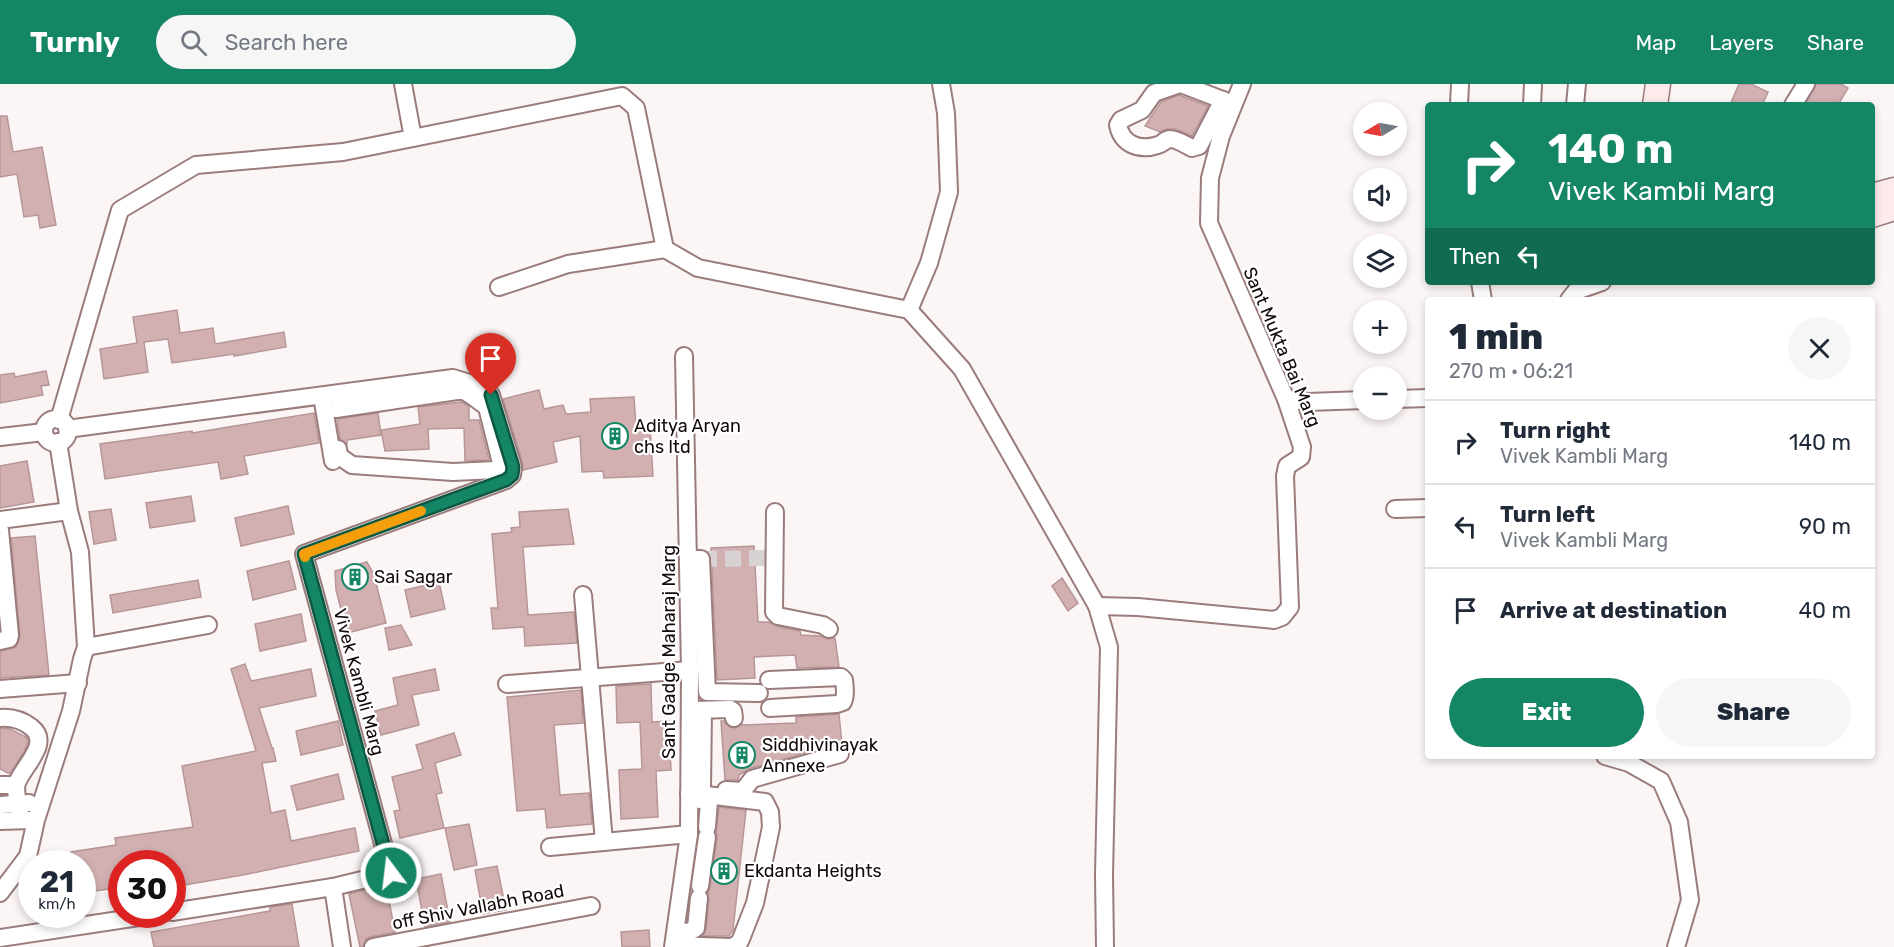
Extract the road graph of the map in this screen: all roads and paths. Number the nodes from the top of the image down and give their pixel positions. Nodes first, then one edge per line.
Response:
1 (403, 84) edge
2 (941, 84) edge
3 (1180, 84) edge
4 (1242, 84) edge
5 (1460, 84) edge
6 (1533, 84) edge
7 (1577, 84) edge
8 (1658, 84) edge
9 (1806, 84) edge
10 (1229, 102) junction
11 (1460, 102) edge
12 (1532, 102) edge
13 (1575, 102) edge
14 (1655, 102) edge
15 (1795, 102) edge
16 (413, 138) junction
17 (1890, 196) edge
18 (1875, 212) edge
19 (665, 249) junction
20 (1593, 285) edge
21 (499, 287) dead end
22 (1571, 297) edge
23 (909, 310) junction
24 (684, 356) dead end
25 (417, 390) junction
26 (322, 396) junction
27 (372, 396) junction
28 (1425, 398) edge
29 (1286, 399) junction
30 (1407, 399) edge
31 (1353, 400) edge
32 (336, 409) dead end
33 (61, 430) junction
34 (0, 438) edge
35 (1425, 508) edge
36 (1395, 509) dead end
37 (69, 512) junction
38 (775, 512) dead end
39 (0, 520) edge
40 (0, 530) edge
41 (689, 559) junction
42 (583, 595) dead end
43 (1097, 606) junction
44 (208, 625) dead end
45 (829, 630) dead end
46 (0, 641) edge
47 (86, 647) junction
48 (690, 670) junction
49 (590, 676) junction
50 (78, 683) junction
51 (507, 684) dead end
52 (0, 689) edge
53 (707, 692) junction
54 (693, 703) junction
55 (0, 718) edge
56 (734, 718) dead end
57 (840, 754) dead end
58 (1615, 759) edge
59 (8, 785) edge
60 (695, 789) junction
61 (0, 805) edge
62 (25, 815) junction
63 (0, 821) edge
64 (689, 834) junction
65 (604, 842) junction
66 (550, 847) dead end
67 (686, 861) junction
68 (703, 862) junction
69 (333, 887) junction
70 (0, 893) edge
71 (591, 906) dead end
72 (186, 910) edge
73 (108, 922) edge
74 (0, 938) edge
75 (674, 941) edge
76 (342, 947) edge
77 (373, 947) edge
78 (732, 947) edge
79 (1105, 947) edge
80 (1676, 947) edge

1 - 16 street
2 - 23 street
3 - 10 street
3 - 10 street
4 - 10 street, Sant Mukta Bai Marg
5 - 11 street
6 - 12 street
7 - 13 street
8 - 14 street
9 - 15 street
10 - 29 street, Sant Mukta Bai Marg
16 - 19 street
16 - 33 street
17 - 18 street
19 - 21 street
19 - 23 street
20 - 22 street
23 - 43 street
24 - 41 street, Sant Gadge Maharaj Marg
25 - 26 street
25 - 27 street
25 - 69 street, Vivek Kambli Marg
26 - 27 street
26 - 33 street
27 - 32 street
28 - 30 street
29 - 31 street
29 - 43 street, Sant Mukta Bai Marg
33 - 34 street
33 - 37 street
35 - 36 street
37 - 39 street
37 - 47 street
38 - 45 street
40 - 46 street
41 - 48 street, Sant Gadge Maharaj Marg
41 - 53 street
42 - 49 street
43 - 79 street
44 - 47 street
47 - 50 street
48 - 49 street
48 - 54 street, Sant Gadge Maharaj Marg
49 - 51 street
49 - 65 street
50 - 52 street
50 - 62 street
53 - 54 street
53 - 54 street
54 - 56 street
54 - 60 street, Sant Gadge Maharaj Marg
55 - 59 street
57 - 60 street
58 - 80 street
59 - 62 street
60 - 64 street, Sant Gadge Maharaj Marg
60 - 68 street
60 - 78 street
61 - 62 street
62 - 63 street
62 - 70 street
64 - 65 street
64 - 67 street, Sant Gadge Maharaj Marg
65 - 66 street
67 - 68 street
67 - 75 street, Sant Gadge Maharaj Marg
68 - 75 street
69 - 72 street, Vivek Kambli Marg
69 - 76 street
71 - 77 street, off Shiv Vallabh Road
73 - 74 street
75 - 78 street

